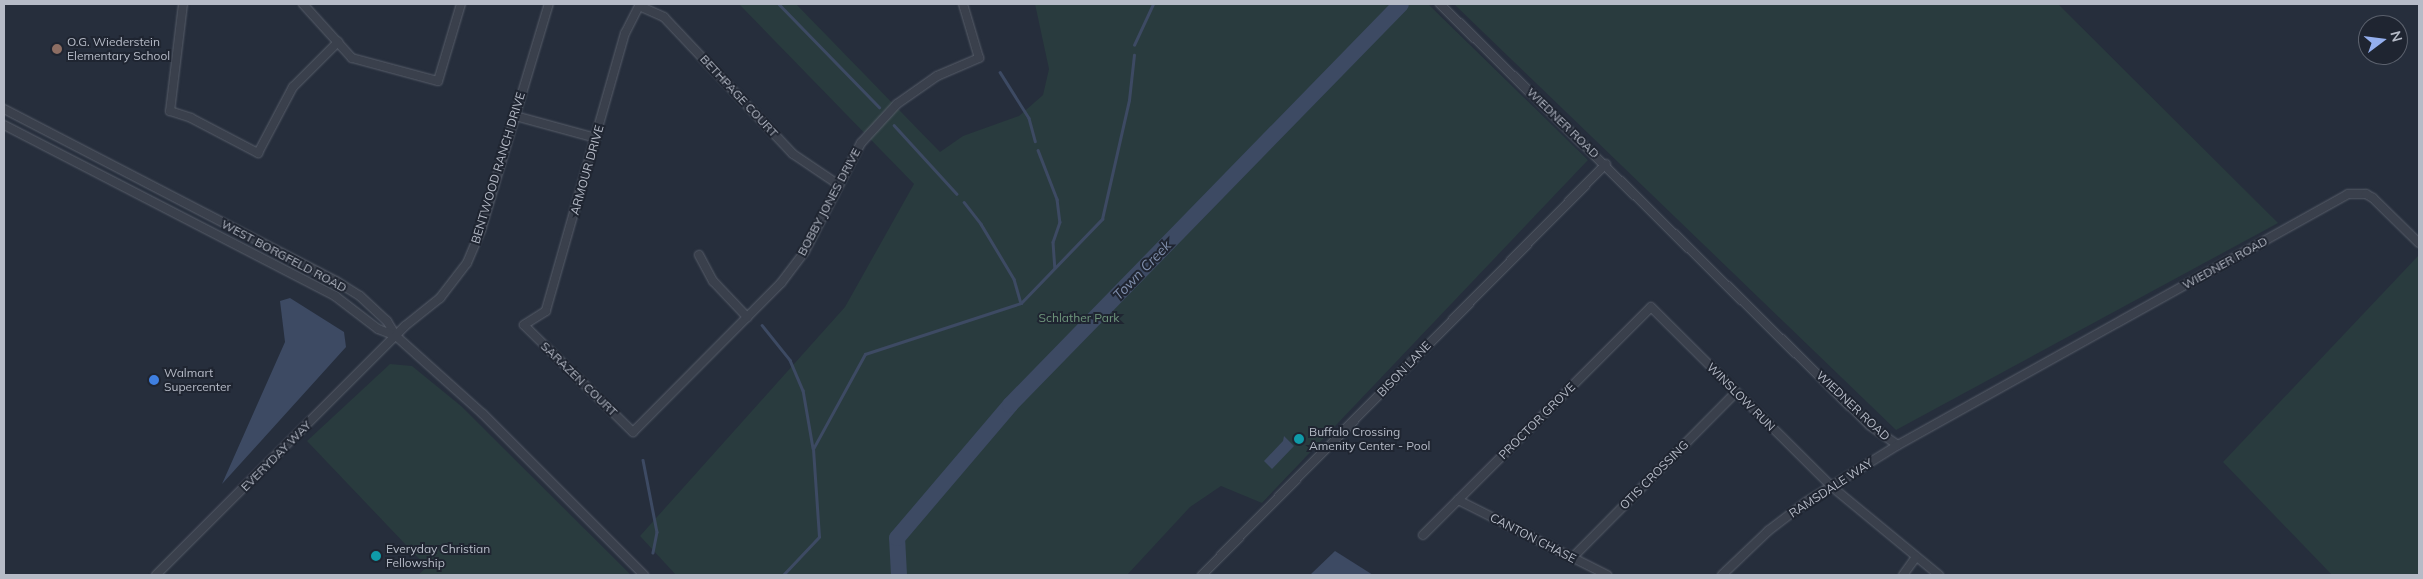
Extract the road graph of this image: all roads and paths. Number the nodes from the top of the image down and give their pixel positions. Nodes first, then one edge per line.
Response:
1 (182, 4) edge
2 (303, 4) edge
3 (460, 4) edge
4 (549, 4) edge
5 (963, 4) edge
6 (1440, 4) edge
7 (639, 6) joint
8 (338, 42) junction
9 (4, 109) edge
10 (515, 116) junction
11 (4, 125) edge
12 (596, 138) junction
13 (1606, 164) junction
14 (839, 185) junction
15 (2419, 243) edge
16 (699, 255) dead end
17 (1651, 307) joint
18 (747, 317) junction
19 (524, 325) joint
20 (396, 336) junction
21 (1736, 392) junction
22 (633, 432) joint
23 (1898, 446) junction
24 (1831, 486) junction
25 (1458, 500) junction
26 (1423, 535) dead end
27 (1916, 557) junction
28 (1572, 558) junction
29 (156, 575) edge
30 (644, 575) edge
31 (1202, 575) edge
32 (1607, 575) edge
33 (1722, 575) edge
34 (1903, 575) edge
35 (1939, 575) edge

1 - 8 street
2 - 8 street
3 - 8 street
4 - 10 street, BENTWOOD RANCH DRIVE
5 - 14 street, BOBBY JONES DRIVE
6 - 13 street, WIEDNER ROAD
7 - 12 street, ARMOUR DRIVE
7 - 14 street, BETHPAGE COURT
9 - 20 street, WEST BORGFELD ROAD
10 - 12 street
10 - 20 street, BENTWOOD RANCH DRIVE
11 - 20 street, WEST BORGFELD ROAD
12 - 19 street, ARMOUR DRIVE
13 - 23 street, WIEDNER ROAD
13 - 31 street, BISON LANE
14 - 18 street, BOBBY JONES DRIVE
15 - 23 street, WIEDNER ROAD
16 - 18 street
17 - 21 street, WINSLOW RUN
17 - 25 street, PROCTOR GROVE
18 - 22 street, BOBBY JONES DRIVE
19 - 22 street, SARAZEN COURT
20 - 29 street, EVERYDAY WAY
20 - 30 street
21 - 24 street, WINSLOW RUN
21 - 28 street, OTIS CROSSING
23 - 24 street, RAMSDALE WAY
24 - 27 street, WINSLOW RUN
24 - 33 street, RAMSDALE WAY
25 - 26 street, PROCTOR GROVE
25 - 28 street, CANTON CHASE
27 - 34 street
27 - 35 street, WINSLOW RUN
28 - 32 street, CANTON CHASE

